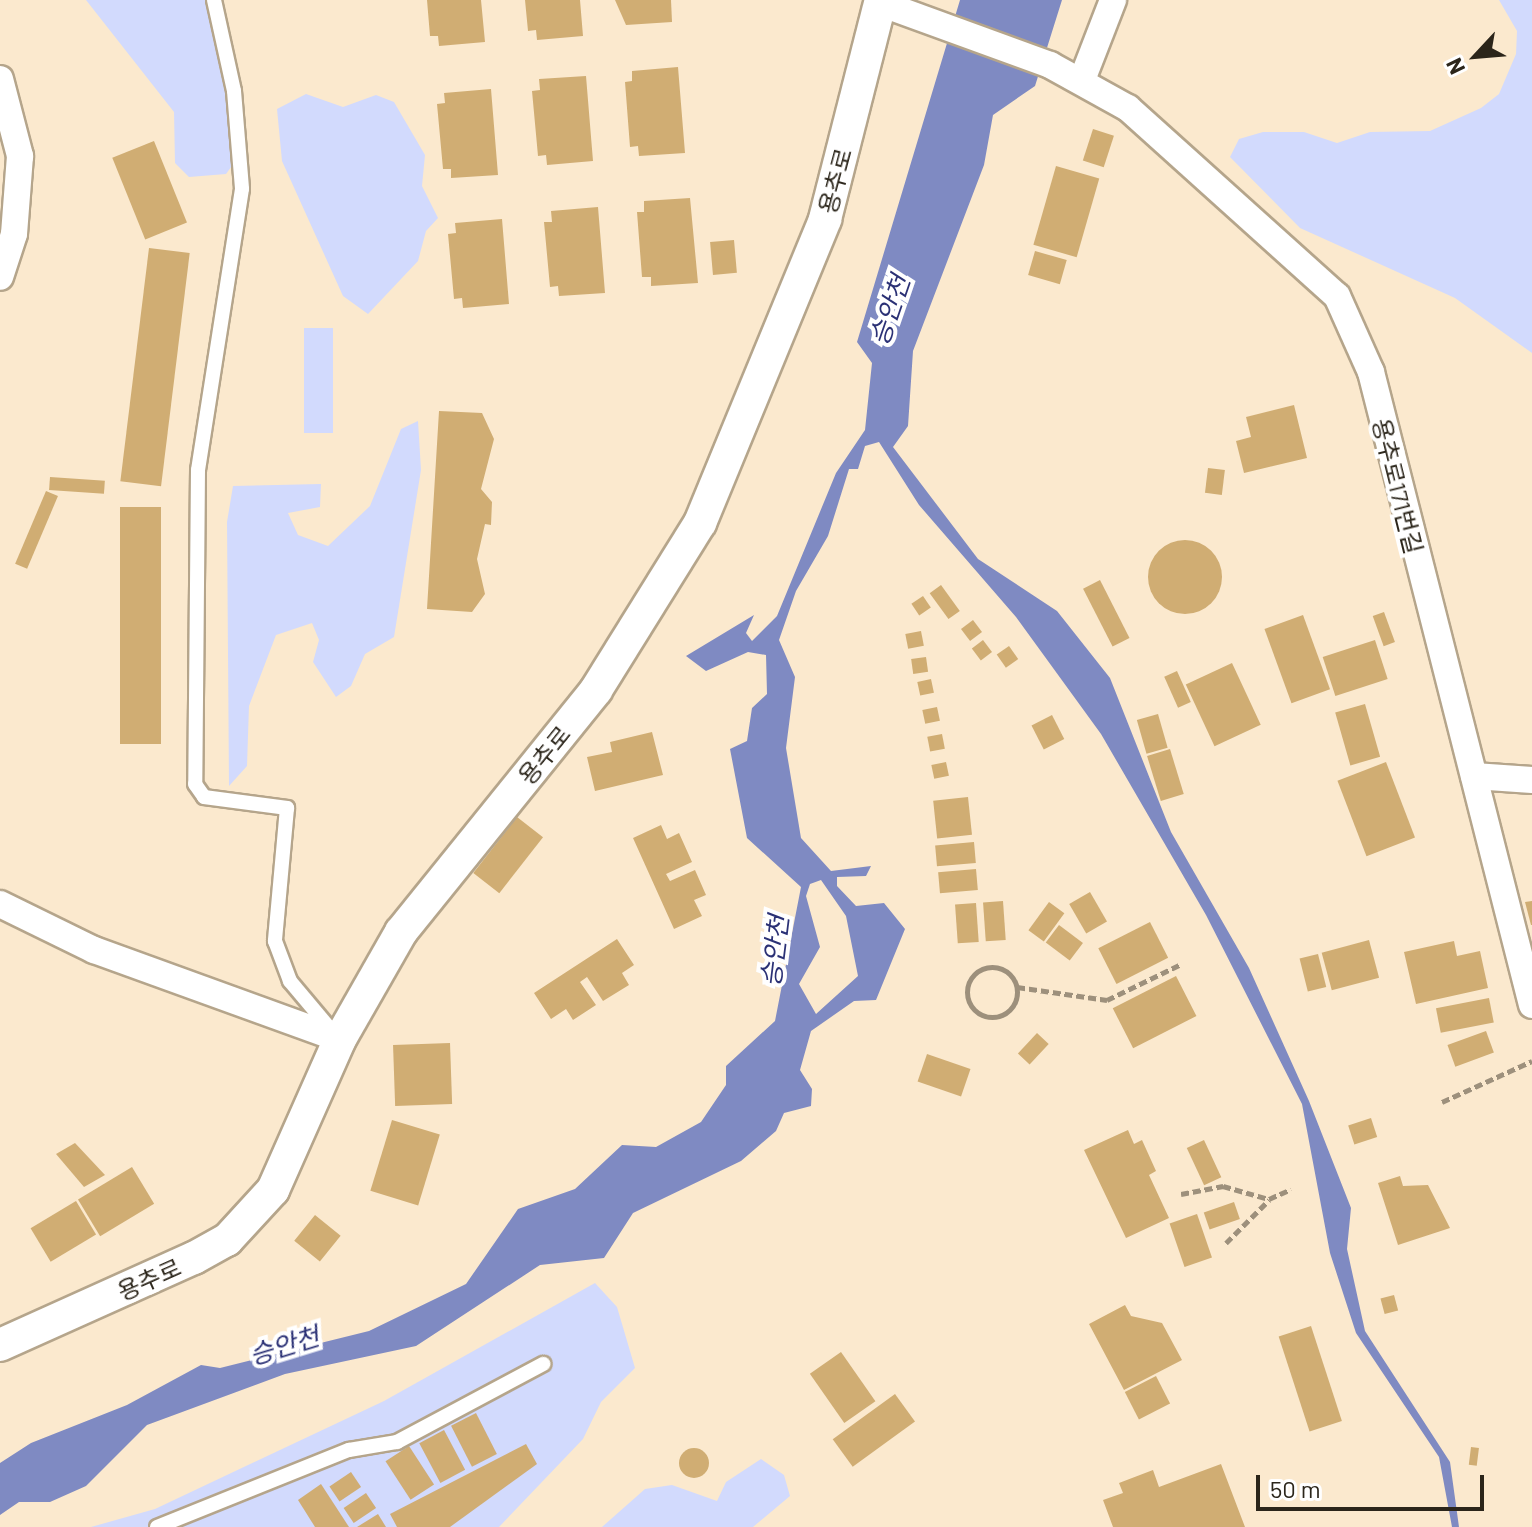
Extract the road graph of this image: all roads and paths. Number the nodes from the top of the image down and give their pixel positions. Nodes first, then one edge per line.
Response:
1 (214, 0) edge
2 (1113, 0) edge
3 (880, 1) edge
4 (0, 79) edge
5 (1082, 80) junction
6 (0, 277) edge
7 (1474, 776) junction
8 (1532, 780) edge
9 (0, 904) edge
10 (1181, 964) dead end
11 (1017, 987) junction
12 (1532, 1005) edge
13 (340, 1039) junction
14 (1532, 1061) edge
15 (1442, 1102) dead end
16 (1291, 1189) dead end
17 (1181, 1194) dead end
18 (1269, 1199) junction
19 (1226, 1243) dead end
20 (0, 1345) edge
21 (543, 1364) dead end
22 (157, 1527) edge

1 - 13 lane
2 - 5 street
3 - 5 street, 용추로171번길
3 - 13 street, 용추로
4 - 6 street
5 - 7 street, 용추로171번길
7 - 8 street
7 - 12 street, 용추로171번길
9 - 13 street
10 - 11 path
11 - 11 path
13 - 20 street, 용추로
14 - 15 path
16 - 18 path
17 - 18 path
18 - 19 path
21 - 22 lane

